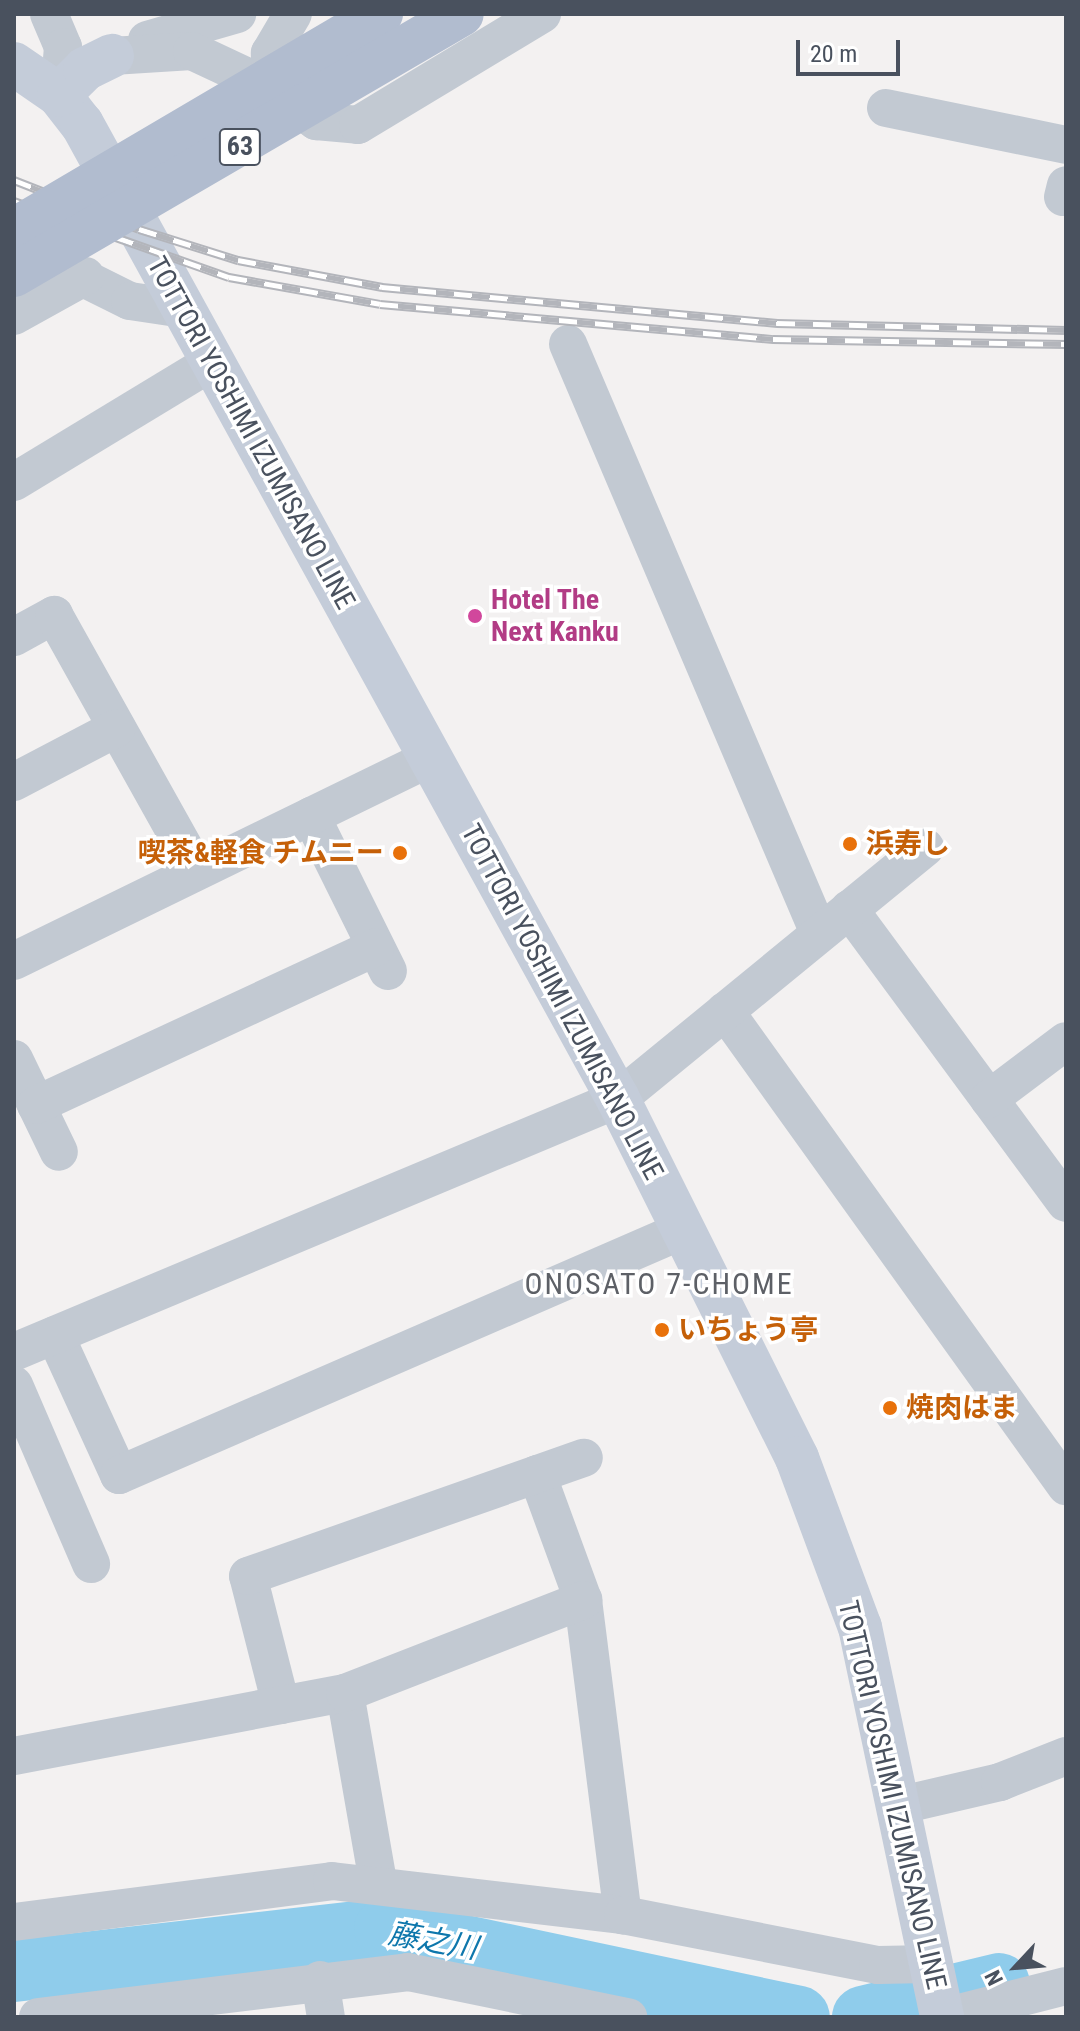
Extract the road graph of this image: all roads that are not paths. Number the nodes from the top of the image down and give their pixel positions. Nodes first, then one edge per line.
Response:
1 (49, 14) edge
2 (237, 14) edge
3 (293, 14) edge
4 (381, 14) edge
5 (462, 14) edge
6 (533, 17) edge
7 (112, 56) junction
8 (14, 64) edge
9 (271, 88) junction
10 (59, 95) junction
11 (886, 108) dead end
12 (1066, 145) edge
13 (14, 230) edge
14 (14, 244) edge
15 (14, 275) edge
16 (86, 276) junction
17 (183, 309) junction
18 (14, 316) edge
19 (568, 344) dead end
20 (212, 362) junction
21 (14, 482) edge
22 (14, 637) edge
23 (117, 728) junction
24 (430, 758) junction
25 (14, 782) edge
26 (311, 816) junction
27 (925, 848) dead end
28 (197, 871) junction
29 (849, 909) junction
30 (819, 933) junction
31 (14, 961) edge
32 (725, 1011) junction
33 (1066, 1041) edge
34 (14, 1059) edge
35 (618, 1099) junction
36 (989, 1099) junction
37 (36, 1105) junction
38 (59, 1152) dead end
39 (1066, 1203) edge
40 (683, 1230) junction
41 (55, 1335) junction
42 (14, 1352) edge
43 (14, 1385) edge
44 (584, 1458) dead end
45 (537, 1474) junction
46 (1066, 1486) edge
47 (91, 1564) dead end
48 (583, 1600) junction
49 (345, 1693) junction
50 (281, 1705) junction
51 (14, 1756) edge
52 (1066, 1756) edge
53 (897, 1806) junction
54 (378, 1883) junction
55 (623, 1915) junction
56 (14, 1922) edge
57 (320, 1980) junction
58 (1066, 1986) edge
59 (938, 1999) edge
60 (183, 2006) edge
61 (38, 2017) edge
62 (326, 2017) edge
63 (628, 2017) edge

1 - 10 street
2 - 7 street
3 - 9 street
4 - 13 main road, 63, bridge
5 - 15 main road, 63, bridge
6 - 9 street
7 - 9 street
7 - 10 main road
8 - 10 main road, TOTTORI YOSHIMI IZUMISANO LINE
10 - 17 main road, TOTTORI YOSHIMI IZUMISANO LINE
11 - 12 street
14 - 16 street
16 - 17 street
16 - 18 street
17 - 20 main road, TOTTORI YOSHIMI IZUMISANO LINE
19 - 30 street
20 - 21 street
20 - 24 main road, TOTTORI YOSHIMI IZUMISANO LINE
22 - 23 street
23 - 25 street
23 - 28 street
24 - 26 street
24 - 35 main road, TOTTORI YOSHIMI IZUMISANO LINE
26 - 28 street
26 - 37 street
27 - 29 street
28 - 31 street
29 - 30 street
29 - 36 street
30 - 32 street
32 - 35 street
32 - 46 street
33 - 36 street
34 - 37 street
35 - 40 main road, TOTTORI YOSHIMI IZUMISANO LINE
35 - 41 street
36 - 39 street
37 - 38 street
40 - 41 street
40 - 53 main road, TOTTORI YOSHIMI IZUMISANO LINE
41 - 42 street
43 - 47 street
44 - 45 street
45 - 48 street
45 - 50 street
48 - 49 street
48 - 55 street
49 - 50 street
49 - 54 street
50 - 51 street
52 - 53 street
53 - 59 main road, TOTTORI YOSHIMI IZUMISANO LINE
54 - 55 street
54 - 56 street
55 - 59 street
57 - 60 street
57 - 62 street
57 - 63 street
58 - 59 street
60 - 61 street

